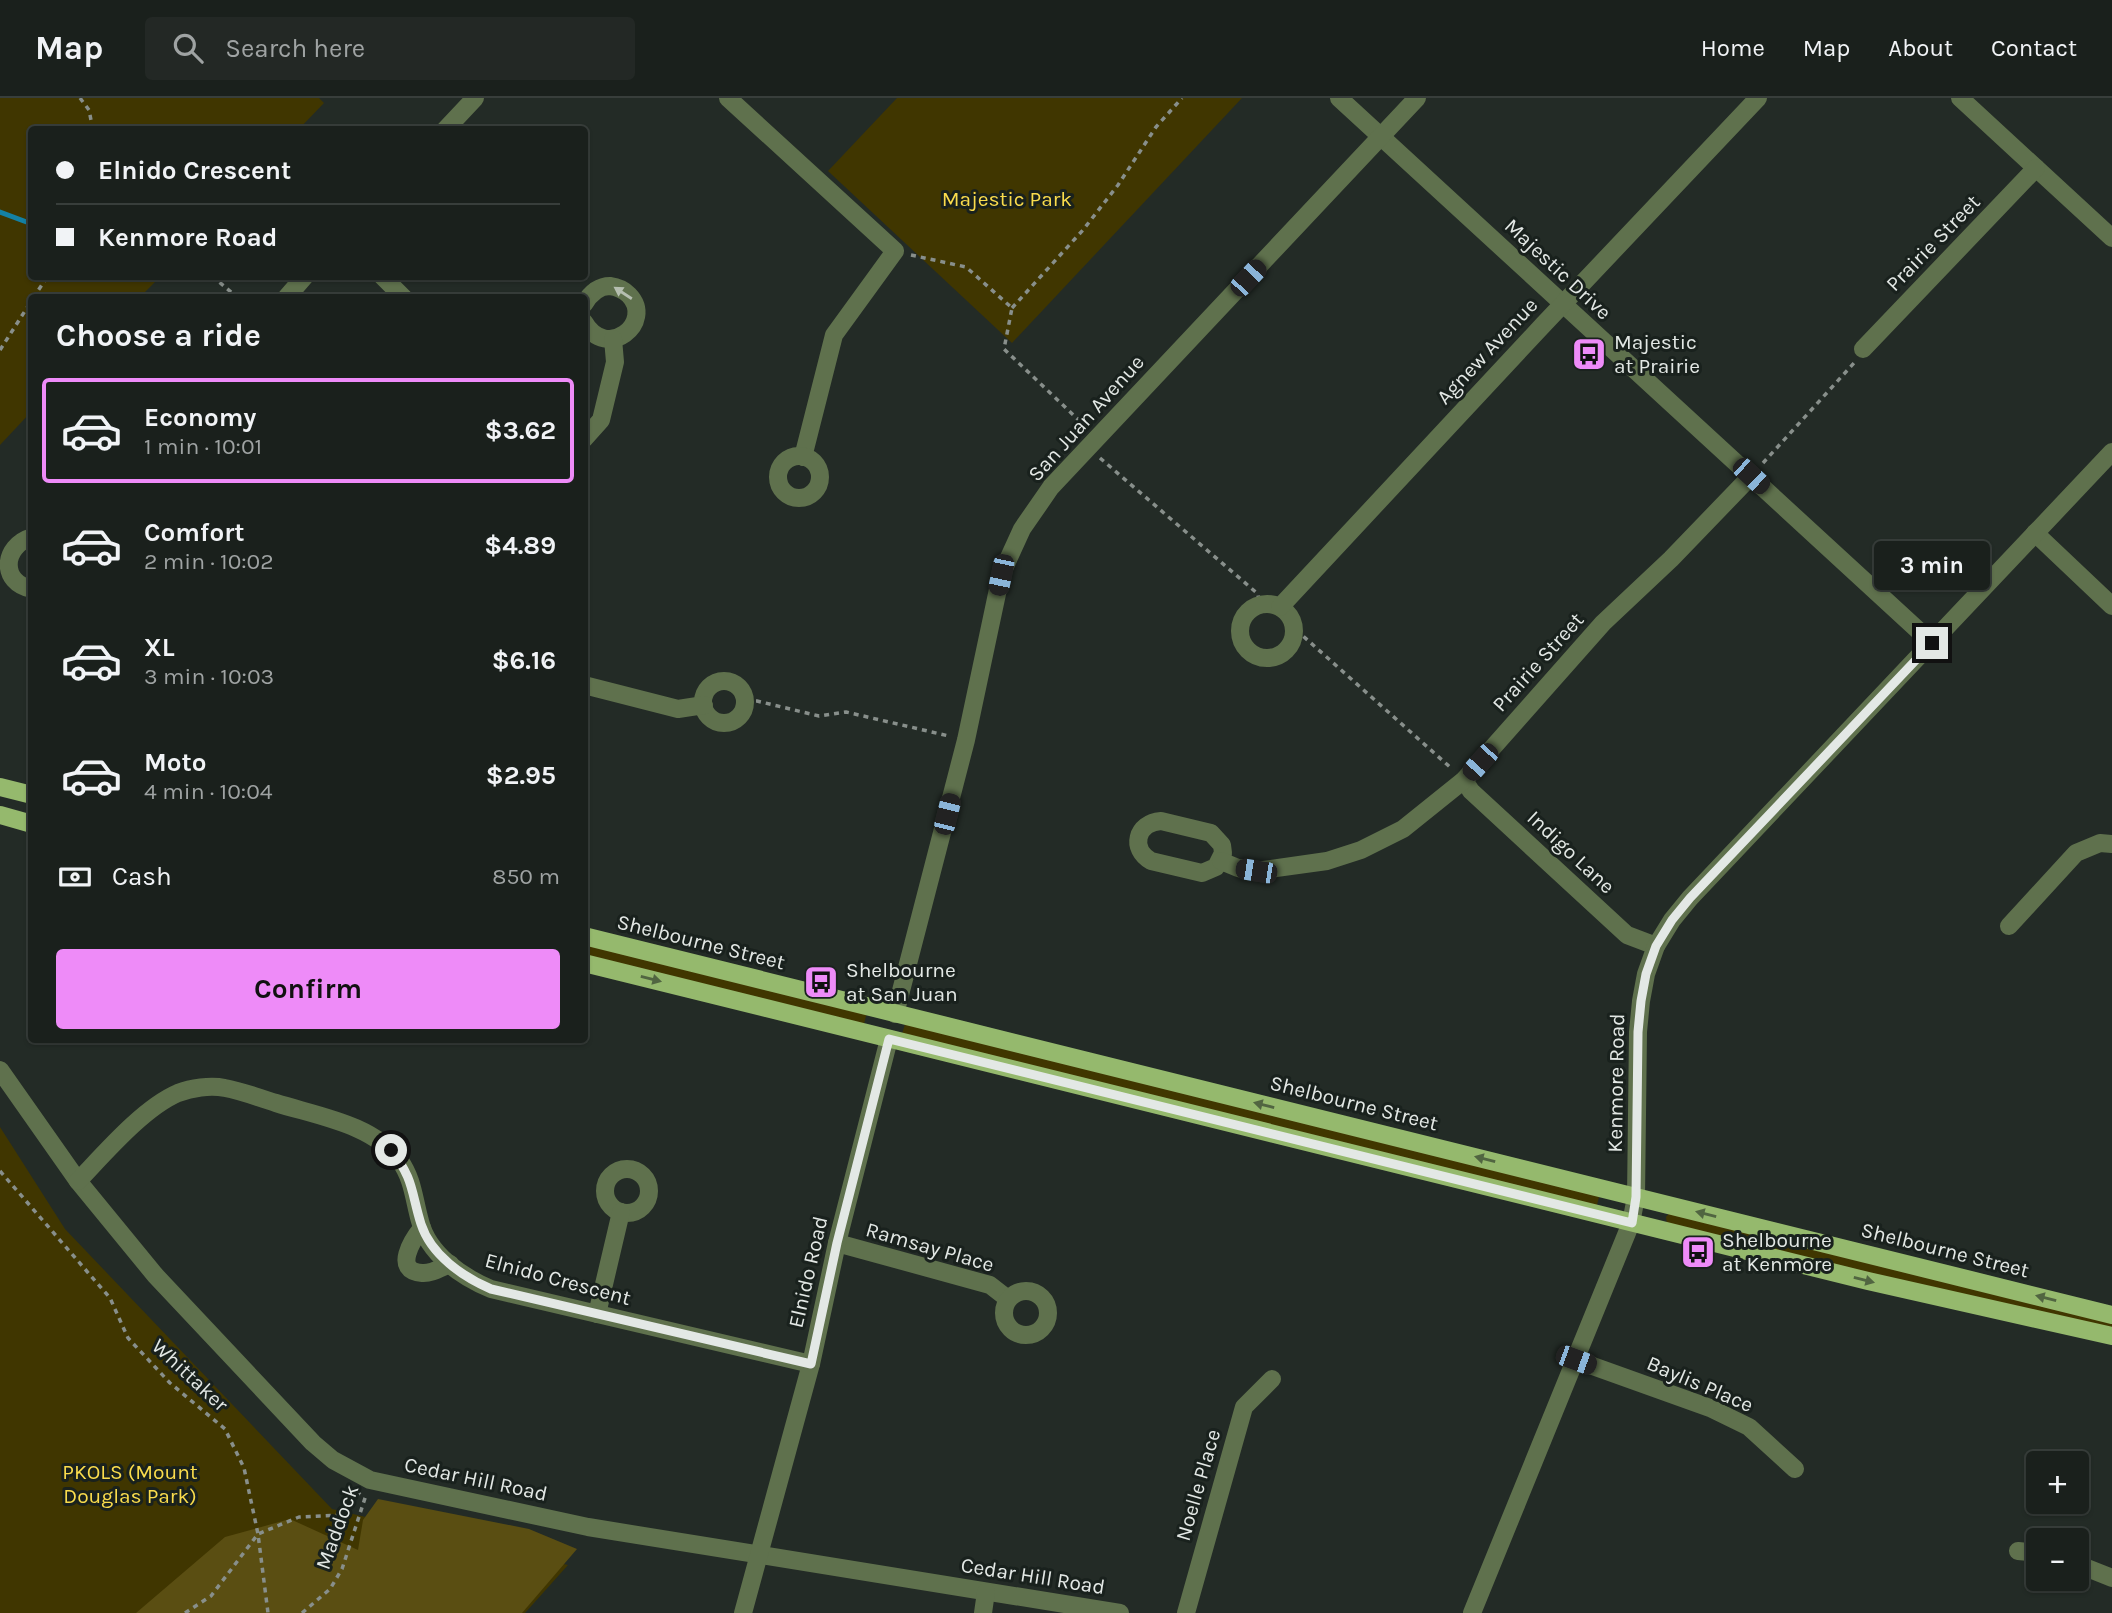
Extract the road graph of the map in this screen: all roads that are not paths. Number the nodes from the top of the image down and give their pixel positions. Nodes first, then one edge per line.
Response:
1 (475, 98) edge
2 (728, 98) edge
3 (1339, 98) edge
4 (1417, 98) edge
5 (1758, 98) edge
6 (1960, 98) edge
7 (449, 126) edge
8 (1382, 137) junction
9 (2036, 168) junction
10 (2112, 238) edge
11 (302, 280) edge
12 (386, 280) edge
13 (289, 294) edge
14 (400, 294) edge
15 (588, 299) edge
16 (1563, 304) junction
17 (588, 327) edge
18 (613, 339) junction
19 (1863, 349) road end
20 (588, 435) edge
21 (2112, 452) edge
22 (803, 457) dead end
23 (1751, 476) junction
24 (2035, 533) junction
25 (28, 539) edge
26 (28, 588) edge
27 (2112, 606) edge
28 (1280, 607) junction
29 (1932, 643) junction
30 (588, 686) edge
31 (704, 705) junction
32 (1464, 780) junction
33 (0, 787) edge
34 (28, 794) edge
35 (0, 815) edge
36 (28, 823) edge
37 (2112, 844) edge
38 (1221, 861) junction
39 (2009, 926) dead end
40 (588, 937) edge
41 (1656, 946) junction
42 (588, 964) edge
43 (895, 1014) junction
44 (889, 1039) junction
45 (0, 1070) edge
46 (78, 1181) junction
47 (1636, 1197) junction
48 (621, 1212) dead end
49 (1632, 1223) junction
50 (422, 1228) junction
51 (837, 1243) junction
52 (450, 1264) junction
53 (1008, 1299) dead end
54 (597, 1314) junction
55 (2112, 1315) edge
56 (2112, 1336) edge
57 (1576, 1360) junction
58 (811, 1364) junction
59 (1272, 1379) dead end
60 (1795, 1469) dead end
61 (2018, 1551) dead end
62 (2026, 1552) edge
63 (759, 1554) junction
64 (2089, 1569) edge
65 (2112, 1578) edge
66 (986, 1592) junction
67 (743, 1613) edge
68 (983, 1613) edge
69 (1120, 1613) edge
70 (1186, 1613) edge
71 (1472, 1613) edge

1 - 7 street
2 - 22 street
3 - 8 street, Majestic Drive
4 - 8 street, San Juan Avenue
5 - 16 street, Agnew Avenue
6 - 9 street
8 - 16 street, Majestic Drive
8 - 43 street, San Juan Avenue
9 - 10 street
9 - 19 street, Prairie Street
11 - 13 street
12 - 14 street
18 -> 15 street
16 - 23 street, Majestic Drive
16 - 28 street, Agnew Avenue
17 - 18 street
18 - 20 street
21 - 24 street, Kenmore Road
23 - 29 street, Majestic Drive
23 - 32 street, Prairie Street
24 - 27 street
24 - 29 street, Kenmore Road
25 - 26 street
28 - 28 street
29 - 41 street, Kenmore Road
30 - 31 street
31 - 31 street
32 - 38 street, Prairie Street
32 - 41 street, Indigo Lane
33 - 34 main road
35 - 36 main road
37 - 39 street
38 - 38 street
40 - 43 main road, Shelbourne Street
41 - 47 street, Kenmore Road
42 -> 44 main road
43 - 44 main road
47 -> 43 main road, Shelbourne Street
44 - 49 main road
44 - 51 street, Elnido Road
45 - 46 street, Cedar Hill Road
46 - 50 street, Elnido Crescent
46 - 63 street, Cedar Hill Road
47 - 49 street, Kenmore Road
55 -> 47 main road, Shelbourne Street
48 - 54 street
49 -> 56 main road
49 - 57 street, Kenmore Road
50 - 52 street, Elnido Crescent
50 - 52 street
51 - 53 street, Ramsay Place
51 - 58 street, Elnido Road
52 - 54 street, Elnido Crescent
54 - 58 street, Elnido Crescent
57 - 60 street, Baylis Place
57 - 71 street, Kenmore Road
58 - 63 street, Elnido Road
59 - 70 street, Noelle Place
61 - 62 street
63 - 66 street, Cedar Hill Road
63 - 67 street, Elnido Road
64 - 65 street
66 - 68 street
66 - 69 street, Cedar Hill Road

